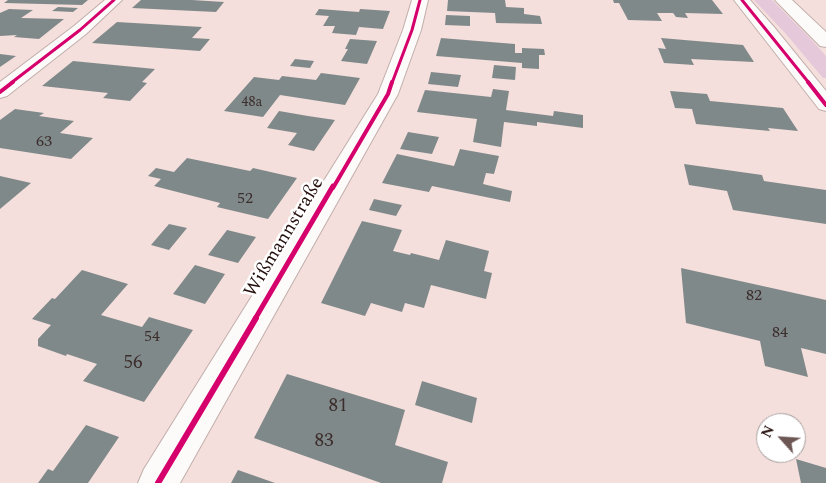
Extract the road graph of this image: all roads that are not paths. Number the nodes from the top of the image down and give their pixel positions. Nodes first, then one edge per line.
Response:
1 (114, 0) edge
2 (420, 0) edge
3 (742, 0) edge
4 (783, 0) edge
5 (826, 42) edge
6 (0, 92) edge
7 (826, 105) edge
8 (158, 483) edge

1 - 6 street
2 - 8 street, Wißmannstraße
3 - 7 street
4 - 5 street

